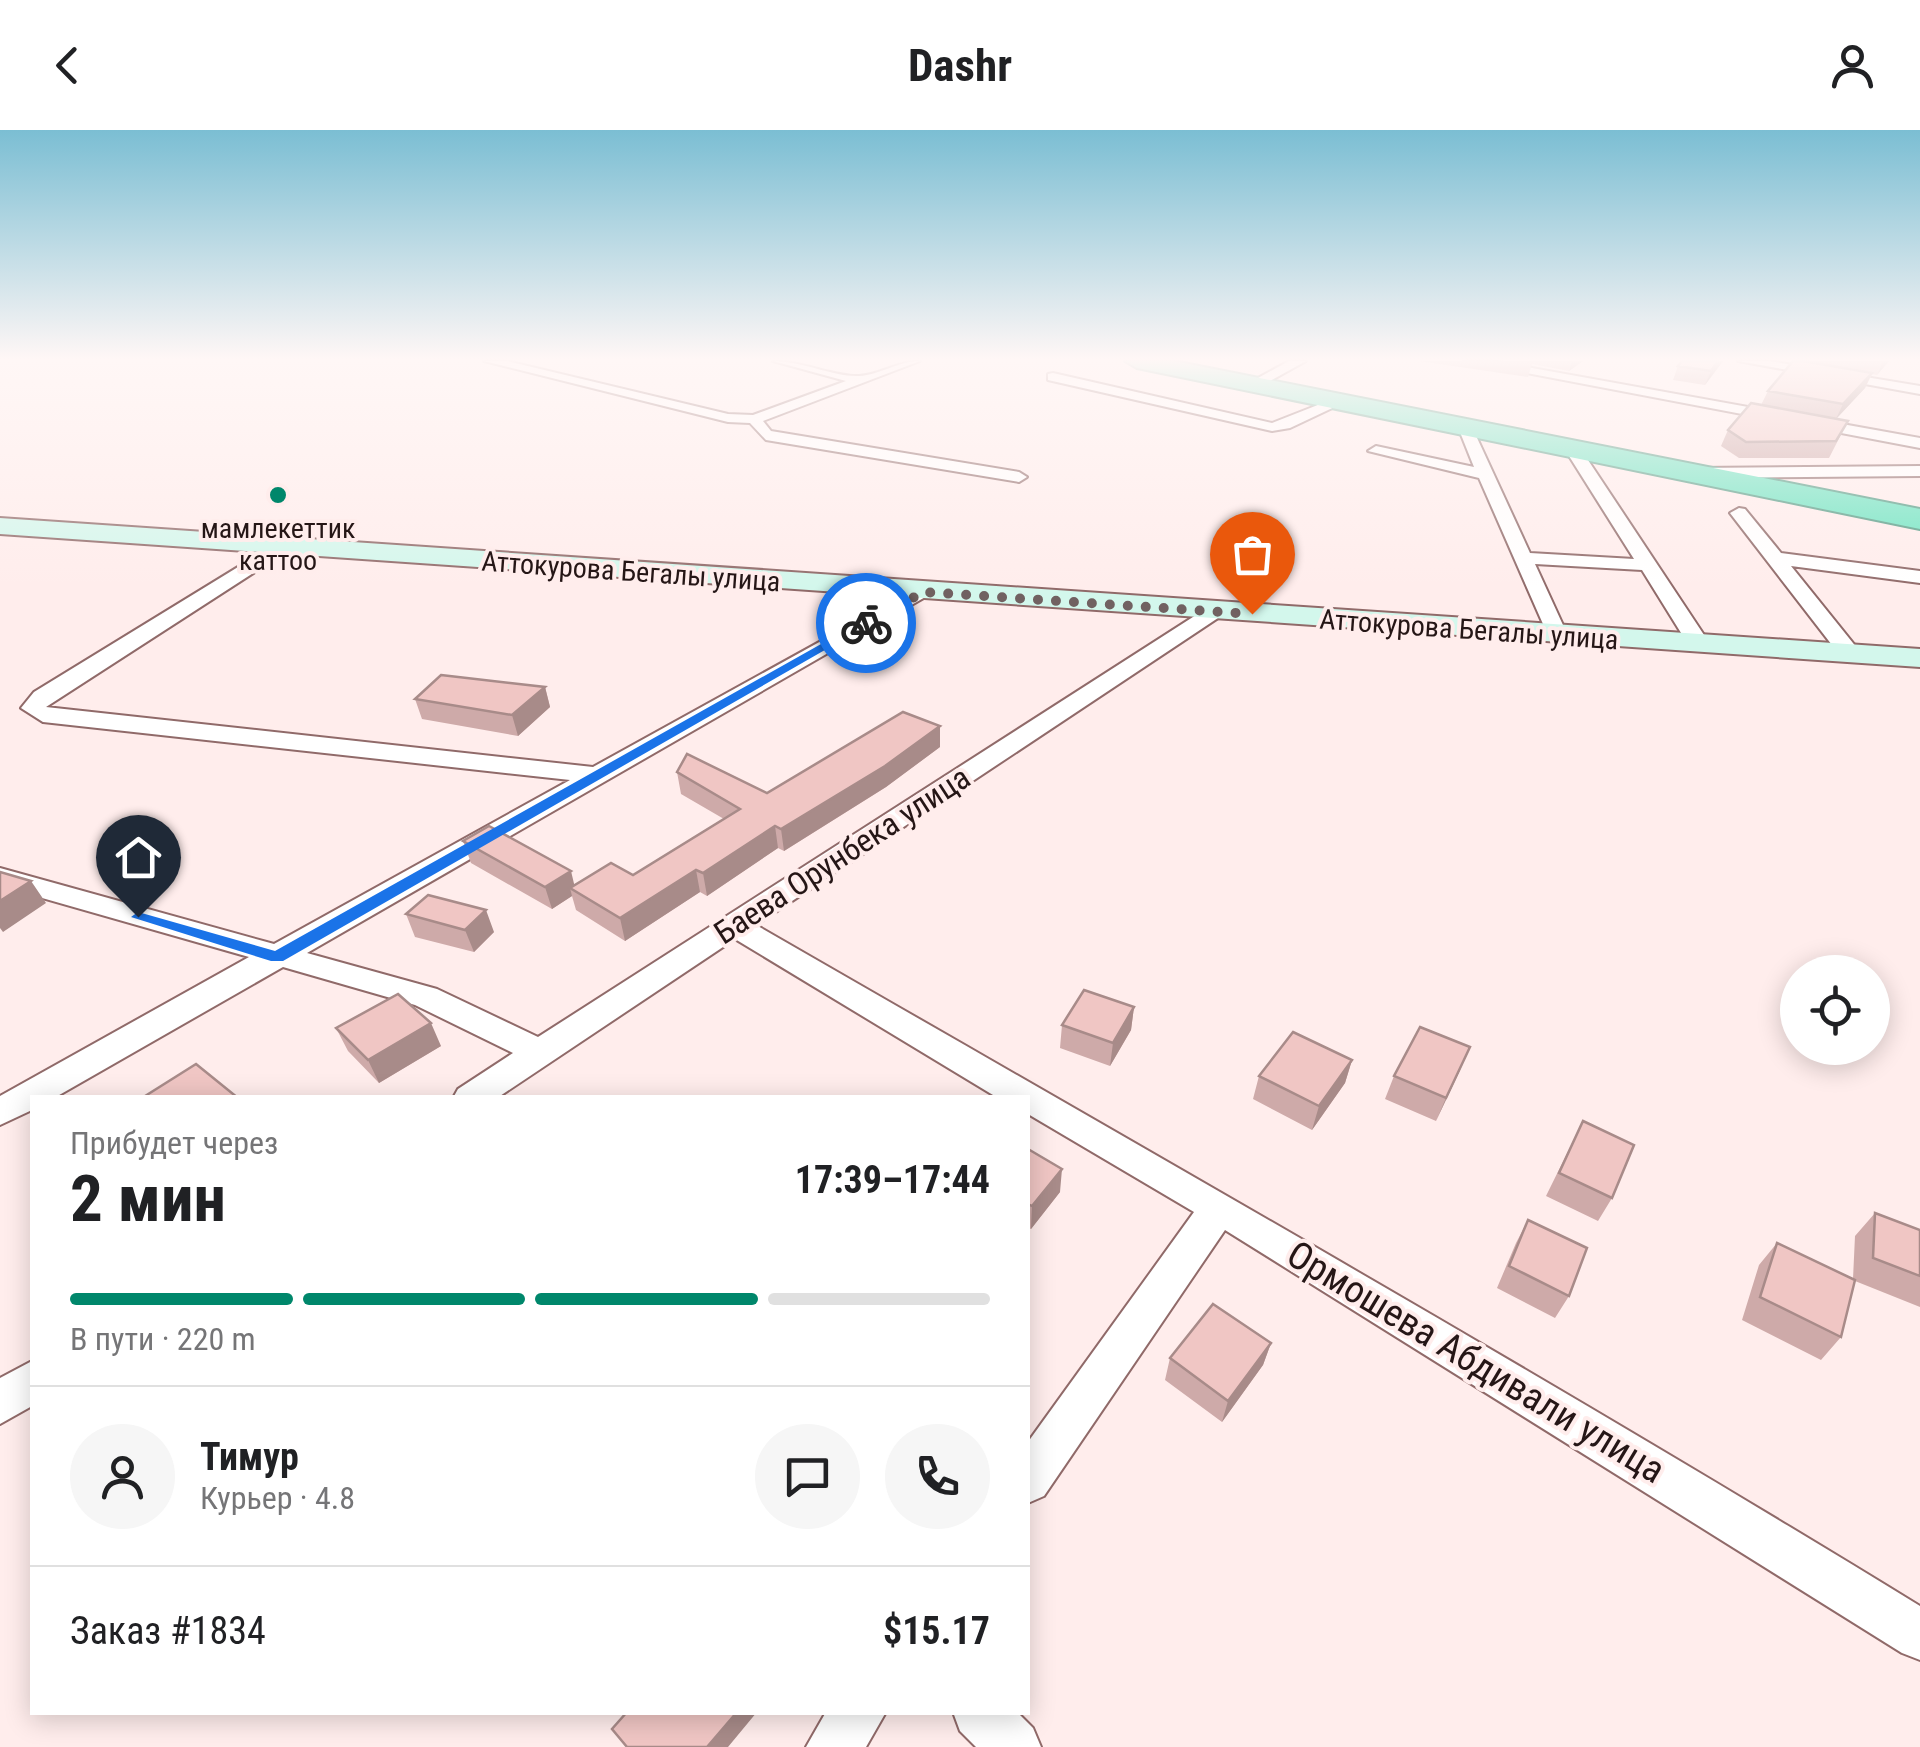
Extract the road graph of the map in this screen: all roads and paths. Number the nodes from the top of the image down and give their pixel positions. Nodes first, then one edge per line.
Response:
1 (772, 436) edge
2 (1468, 436) edge
3 (1513, 436) edge
4 (1884, 436) edge
5 (1920, 443) edge
6 (1572, 448) junction
7 (1376, 451) dead end
8 (1920, 471) edge
9 (1696, 472) junction
10 (1485, 474) junction
11 (1020, 477) dead end
12 (1739, 514) dead end
13 (1920, 518) edge
14 (0, 526) edge
15 (282, 546) junction
16 (1522, 558) junction
17 (1775, 558) junction
18 (1648, 565) junction
19 (1920, 577) edge
20 (924, 592) junction
21 (1214, 612) junction
22 (1557, 636) junction
23 (1700, 644) junction
24 (1850, 653) junction
25 (1920, 658) edge
26 (594, 776) junction
27 (0, 878) edge
28 (733, 925) junction
29 (277, 957) junction
30 (539, 1052) junction
31 (30, 1095) edge
32 (30, 1095) edge
33 (474, 1095) edge
34 (1022, 1095) edge
35 (1030, 1100) edge
36 (0, 1112) edge
37 (1219, 1207) junction
38 (30, 1383) edge
39 (0, 1402) edge
40 (1030, 1477) edge
41 (1920, 1635) edge
42 (858, 1715) edge
43 (983, 1715) edge
44 (833, 1747) edge
45 (1014, 1747) edge

1 - 11 street
2 - 10 street
3 - 6 highway
4 - 5 street
6 - 9 highway
6 - 18 street
7 - 10 street
8 - 9 street
9 - 13 highway
10 - 16 street
12 - 17 street
14 - 15 main road, Аттокурова Бегалы улица
15 - 20 main road, Аттокурова Бегалы улица
15 - 26 street
16 - 18 street
16 - 22 street
17 - 19 street
17 - 24 street
18 - 23 street
20 - 21 main road, Аттокурова Бегалы улица
20 - 26 street
21 - 22 main road, Аттокурова Бегалы улица
21 - 28 street, Баева Орунбека улица
22 - 23 main road, Аттокурова Бегалы улица
23 - 24 main road, Аттокурова Бегалы улица
24 - 25 main road, Аттокурова Бегалы улица
26 - 29 street
27 - 29 street
28 - 30 street, Баева Орунбека улица
28 - 34 street, Ормошева Абдивали улица
29 - 30 street
29 - 31 street
30 - 33 street, Баева Орунбека улица
32 - 36 street
35 - 37 street, Ормошева Абдивали улица
37 - 40 street
37 - 41 street, Ормошева Абдивали улица
38 - 39 street
42 - 44 street
43 - 45 street

